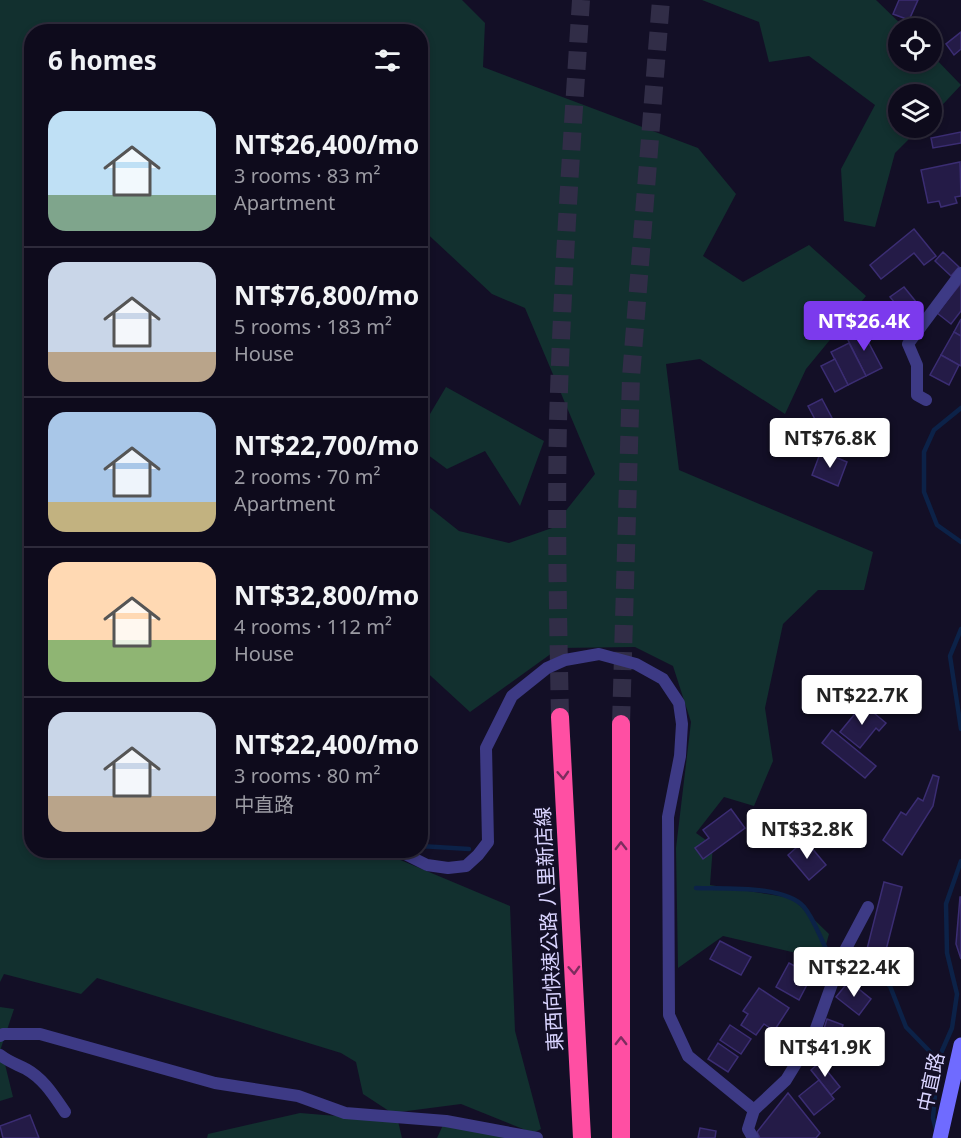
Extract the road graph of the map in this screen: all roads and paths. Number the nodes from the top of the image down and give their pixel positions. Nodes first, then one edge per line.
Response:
1 (961, 273) edge
2 (926, 400) dead end
3 (560, 717) tunnel mouth
4 (621, 724) tunnel mouth
5 (413, 858) edge
6 (868, 907) dead end
7 (0, 1036) edge
8 (961, 1045) edge
9 (0, 1055) edge
10 (753, 1110) junction
11 (66, 1112) dead end
12 (941, 1133) edge
13 (537, 1138) edge
14 (582, 1138) edge
15 (621, 1138) edge
16 (753, 1138) edge

1 - 2 street
3 -> 14 highway, 東西向快速公路 八里新店線
15 -> 4 highway
5 - 10 street
6 - 10 street
7 - 13 street
8 - 12 street, 中直路
9 - 11 street
10 - 16 street

